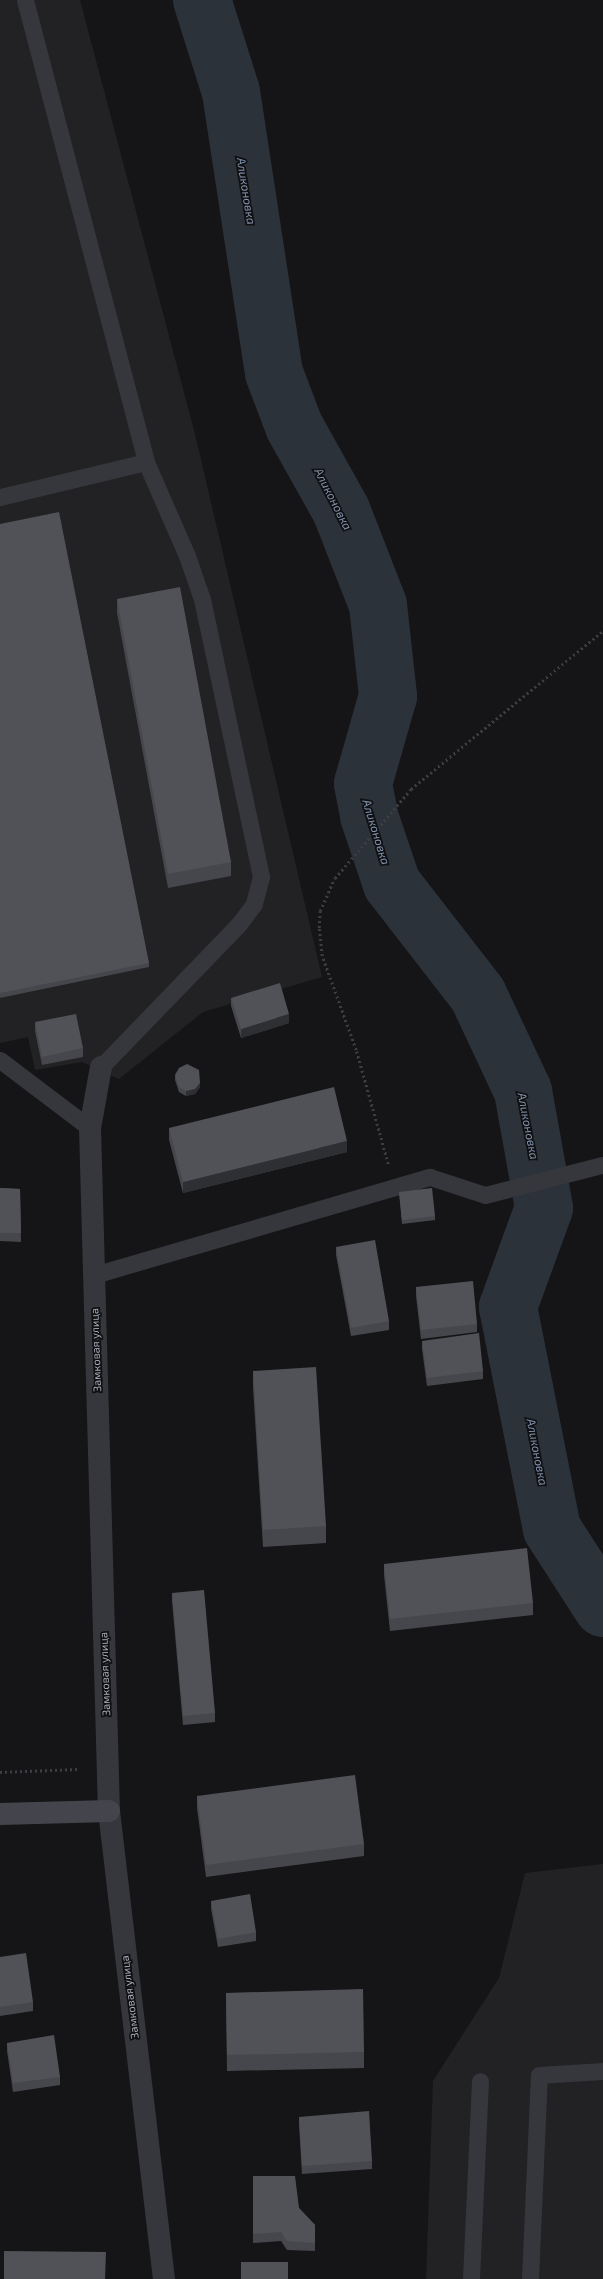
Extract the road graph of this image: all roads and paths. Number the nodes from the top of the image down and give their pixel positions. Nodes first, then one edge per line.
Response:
1 (26, 0) edge
2 (146, 462) junction
3 (0, 497) edge
4 (603, 631) edge
5 (0, 1060) edge
6 (101, 1067) joint
7 (90, 1128) junction
8 (602, 1165) edge
9 (395, 1187) junction
10 (94, 1275) junction
11 (107, 1768) junction
12 (0, 1772) edge
13 (109, 1811) junction
14 (0, 1814) edge
15 (603, 2071) edge
16 (480, 2081) dead end
17 (164, 2279) edge
18 (471, 2279) edge
19 (530, 2279) edge

1 - 2 lane
2 - 3 lane
2 - 6 lane
4 - 9 path
5 - 7 lane
6 - 7 street, Замковая улица
7 - 10 street, Замковая улица
8 - 9 lane
9 - 10 lane
10 - 11 street, Замковая улица
11 - 12 path
11 - 13 street, Замковая улица
13 - 14 street
13 - 17 street, Замковая улица
15 - 19 lane
16 - 18 lane

